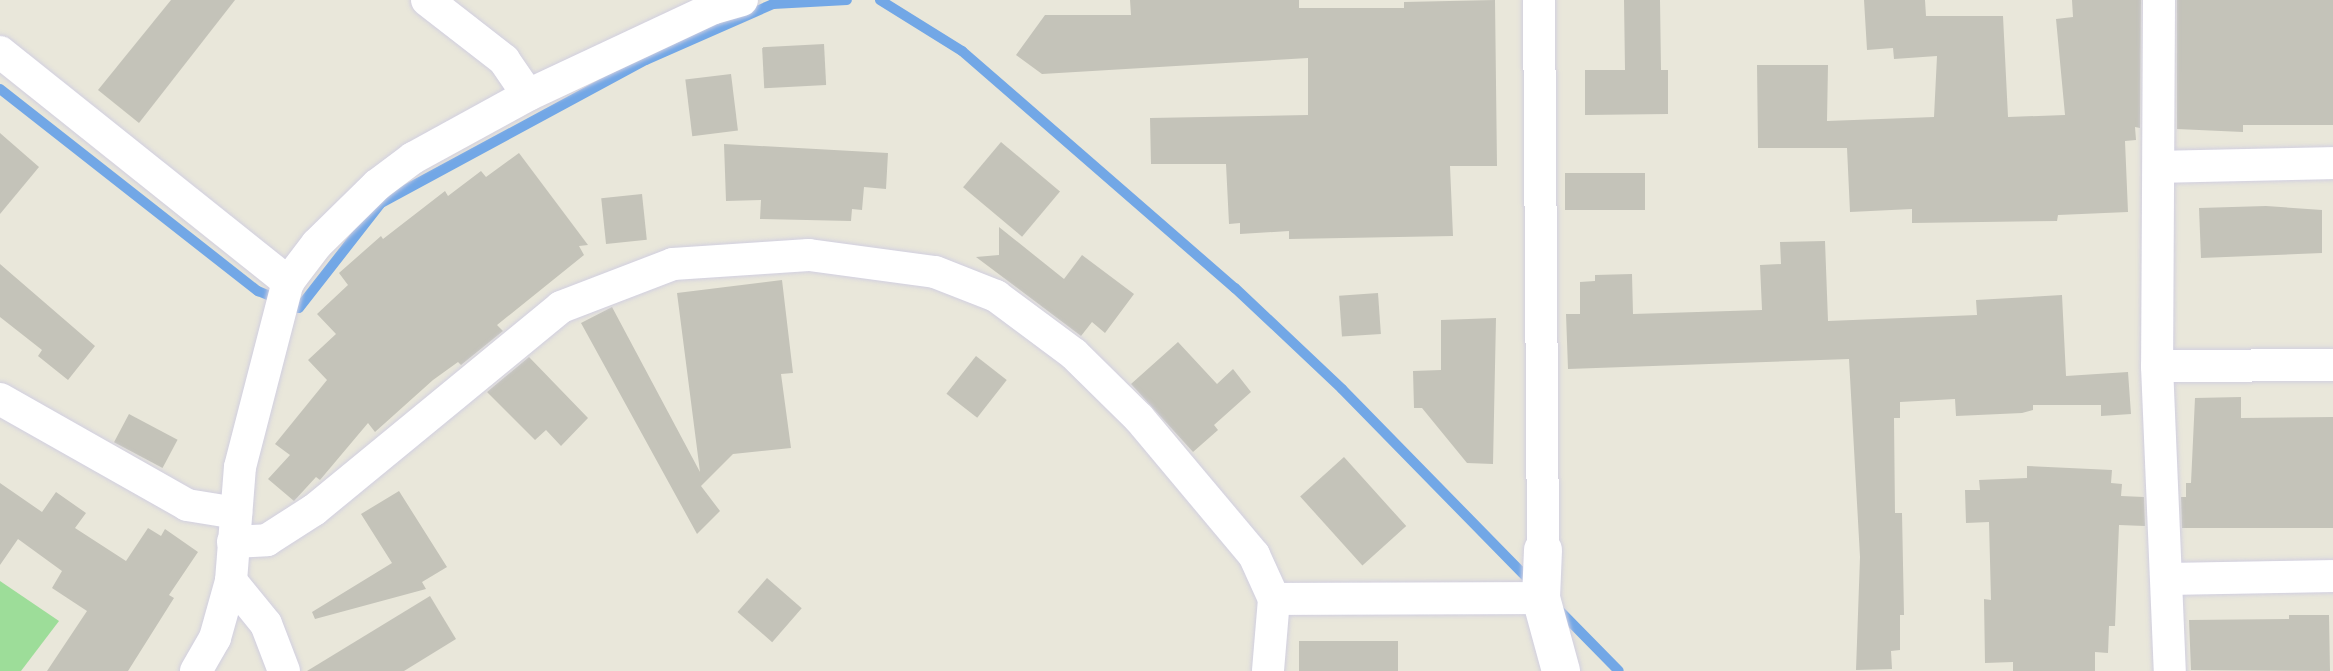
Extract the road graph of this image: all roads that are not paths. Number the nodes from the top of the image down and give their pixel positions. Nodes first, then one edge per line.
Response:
1 (427, 0) edge
2 (742, 0) edge
3 (1539, 0) edge
4 (2159, 0) edge
5 (0, 52) edge
6 (528, 95) junction
7 (2333, 163) edge
8 (2159, 167) junction
9 (288, 282) junction
10 (2333, 365) edge
11 (2157, 366) junction
12 (0, 398) edge
13 (235, 528) junction
14 (1542, 550) joint
15 (2333, 576) edge
16 (2169, 579) junction
17 (231, 580) junction
18 (1541, 598) junction
19 (1274, 599) junction
20 (196, 671) edge
21 (284, 671) edge
22 (1268, 671) edge
23 (1561, 671) edge
24 (2170, 671) edge

1 - 6 street
2 - 6 street
3 - 14 street
4 - 8 street
5 - 9 street
6 - 9 street
7 - 8 street
8 - 11 street
9 - 13 street
10 - 11 street
11 - 16 street
12 - 13 street
13 - 17 street
13 - 19 street
14 - 18 street
15 - 16 street
16 - 24 street
17 - 20 street
17 - 21 street
18 - 19 street
18 - 23 street
19 - 22 street

